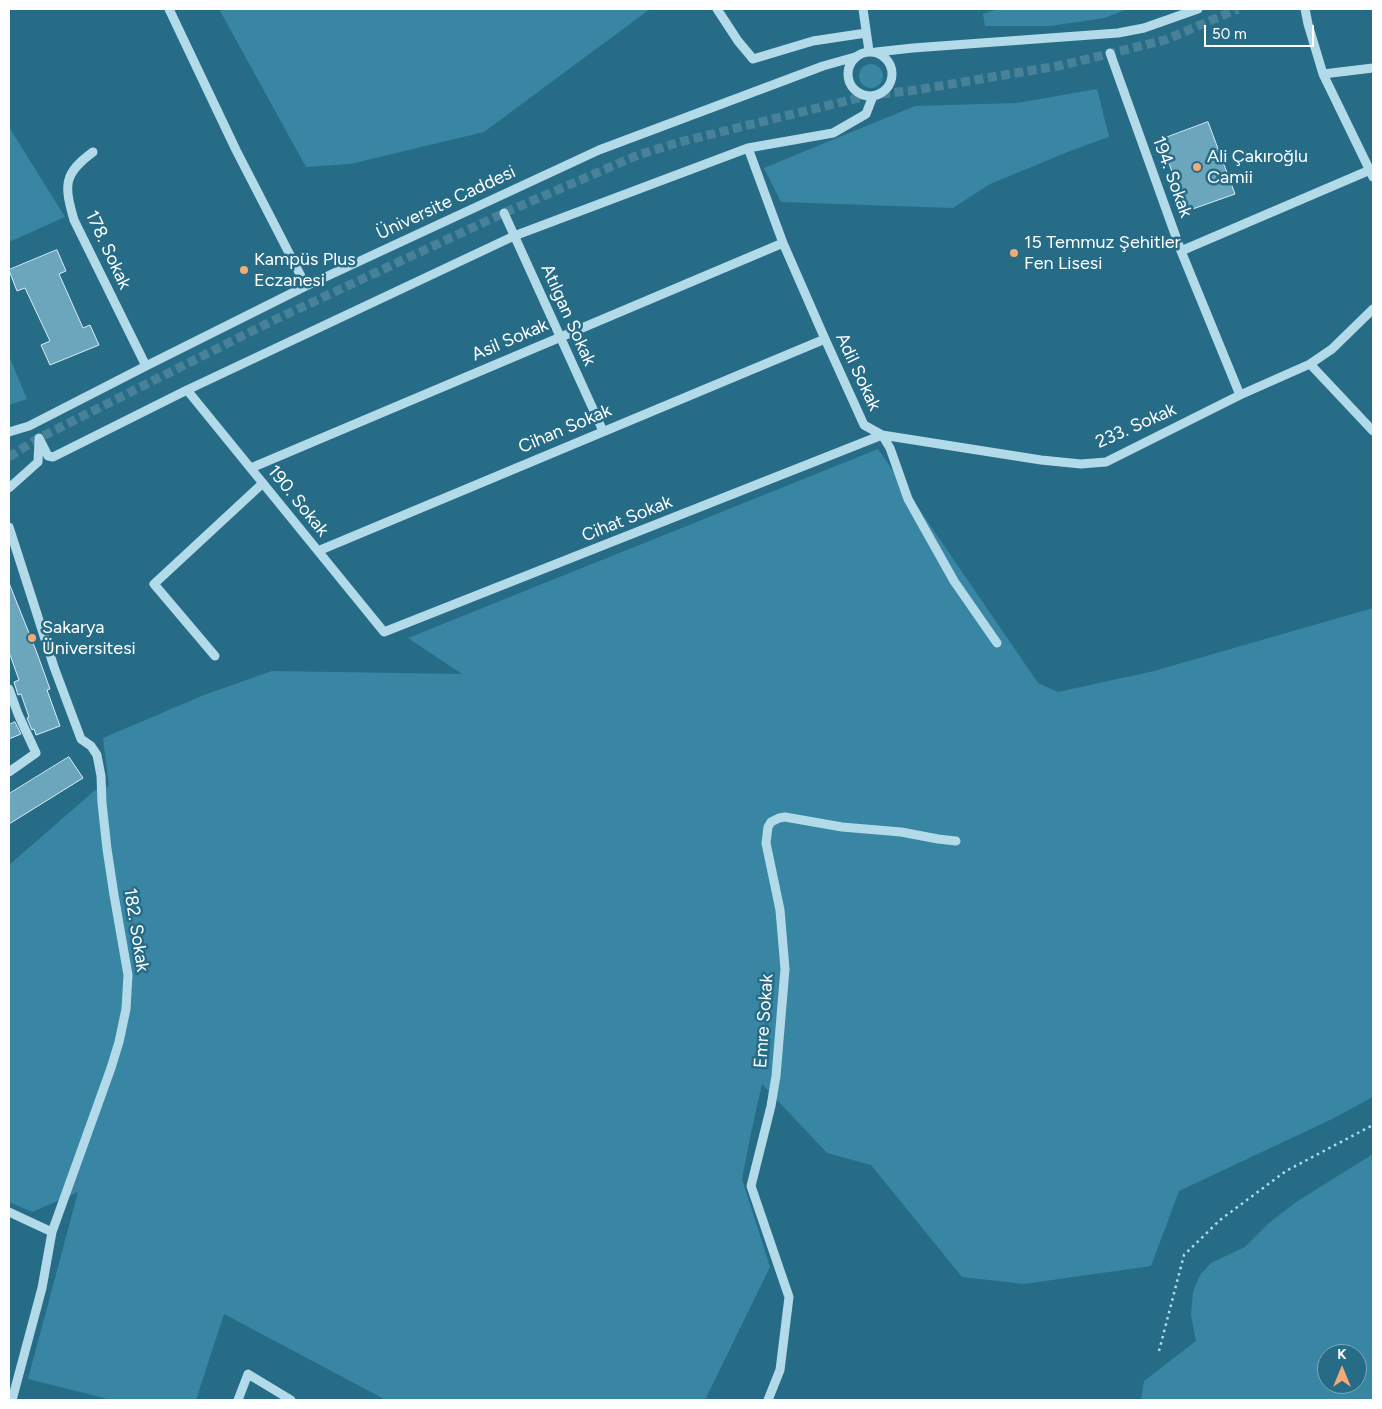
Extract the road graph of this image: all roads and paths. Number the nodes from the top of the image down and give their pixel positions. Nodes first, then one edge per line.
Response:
1 (169, 9) edge
2 (717, 9) edge
3 (863, 9) edge
4 (1198, 9) edge
5 (1305, 9) edge
6 (866, 33) junction
7 (873, 52) junction
8 (1110, 53) dead end
9 (855, 57) junction
10 (1373, 68) edge
11 (1323, 74) junction
12 (874, 96) junction
13 (748, 148) junction
14 (93, 152) dead end
15 (1372, 173) edge
16 (504, 213) dead end
17 (514, 236) junction
18 (782, 243) junction
19 (1181, 251) junction
20 (306, 286) junction
21 (1373, 310) edge
22 (560, 337) junction
23 (825, 339) junction
24 (1310, 364) junction
25 (146, 366) junction
26 (188, 390) junction
27 (1240, 395) junction
28 (603, 431) junction
29 (1373, 431) edge
30 (9, 432) edge
31 (882, 435) junction
32 (251, 468) junction
33 (263, 483) junction
34 (9, 488) edge
35 (9, 527) edge
36 (318, 551) junction
37 (384, 632) joint
38 (997, 643) dead end
39 (215, 656) dead end
40 (9, 689) edge
41 (9, 772) edge
42 (956, 841) dead end
43 (1373, 1125) edge
44 (9, 1212) edge
45 (52, 1232) junction
46 (1160, 1351) dead end
47 (12, 1400) edge
48 (238, 1400) edge
49 (291, 1400) edge
50 (768, 1400) edge

1 - 20 street
2 - 6 street
3 - 6 street
4 - 7 street
5 - 11 street
6 - 7 street
7 - 9 street
7 - 12 street
8 - 19 street, 194. Sokak
9 - 12 street
9 - 20 street, Üniversite Caddesi
10 - 11 street
11 - 15 street
12 - 13 street
13 - 17 street
13 - 18 street, Adil Sokak
14 - 25 street, 178. Sokak
15 - 19 street
16 - 17 street, Atılgan Sokak
17 - 22 street, Atılgan Sokak
17 - 26 street
18 - 22 street, Asil Sokak
18 - 23 street, Adil Sokak
19 - 27 street, 194. Sokak
20 - 25 street, Üniversite Caddesi
21 - 24 street, 233. Sokak
22 - 28 street, Atılgan Sokak
22 - 32 street, Asil Sokak
23 - 28 street, Cihan Sokak
23 - 31 street, Adil Sokak
24 - 27 street, 233. Sokak
24 - 29 street
25 - 30 street, Üniversite Caddesi
26 - 32 street, 190. Sokak
26 - 34 street
27 - 31 street, 233. Sokak
28 - 36 street, Cihan Sokak
31 - 37 street, Cihat Sokak
31 - 38 street, Adil Sokak
32 - 33 street, 190. Sokak
33 - 36 street, 190. Sokak
33 - 39 street
35 - 45 street, 182. Sokak
36 - 37 street, 190. Sokak
40 - 41 street
42 - 50 street, Emre Sokak
43 - 46 path
44 - 45 street
45 - 47 street, 182. Sokak
48 - 49 street

